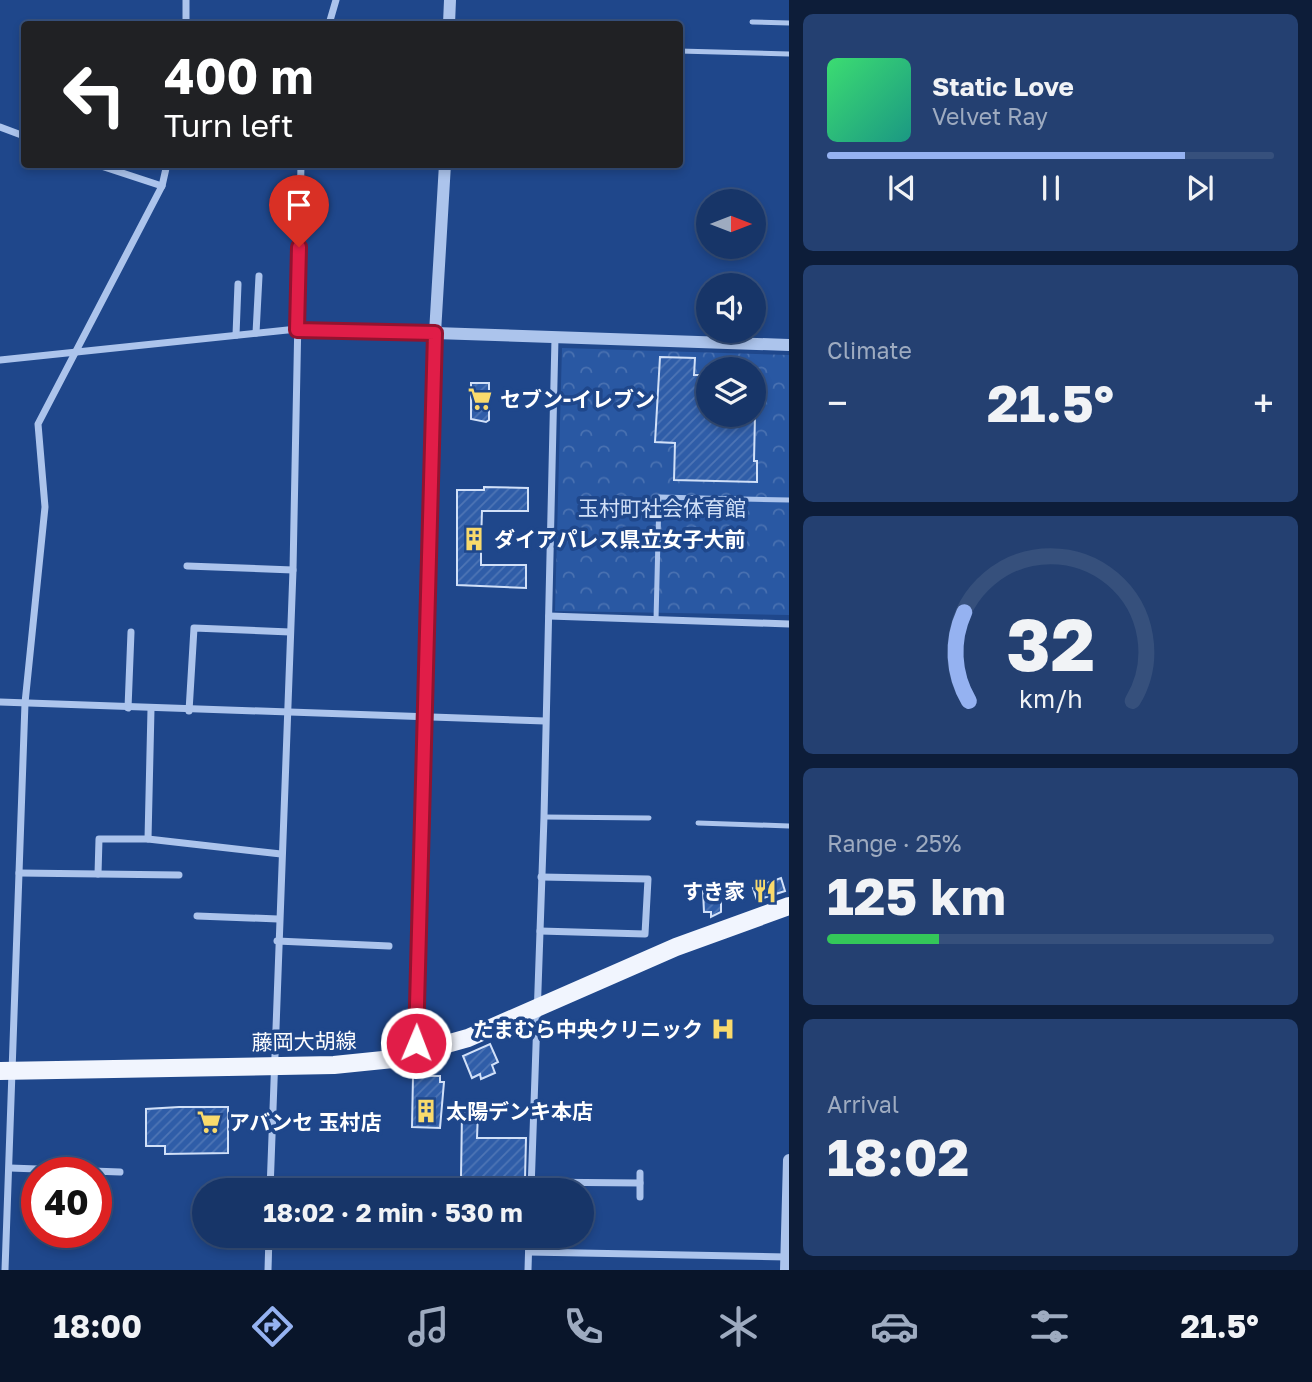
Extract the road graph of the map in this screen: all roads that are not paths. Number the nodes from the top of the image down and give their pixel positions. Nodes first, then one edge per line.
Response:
1 (186, 0) edge
2 (336, 0) edge
3 (450, 0) edge
4 (186, 21) edge
5 (330, 21) edge
6 (449, 21) edge
7 (752, 22) dead end
8 (789, 23) edge
9 (683, 51) edge
10 (789, 54) edge
11 (0, 127) edge
12 (21, 135) edge
13 (107, 168) edge
14 (166, 168) edge
15 (301, 168) edge
16 (445, 168) edge
17 (162, 186) junction
18 (259, 276) dead end
19 (238, 284) dead end
20 (297, 330) junction
21 (257, 333) junction
22 (435, 333) junction
23 (236, 335) junction
24 (555, 338) junction
25 (789, 345) edge
26 (74, 353) junction
27 (0, 360) edge
28 (789, 500) edge
29 (187, 566) dead end
30 (293, 570) junction
31 (549, 616) junction
32 (656, 620) junction
33 (789, 624) edge
34 (131, 632) dead end
35 (290, 632) junction
36 (0, 702) edge
37 (25, 703) junction
38 (128, 708) junction
39 (151, 709) junction
40 (189, 711) junction
41 (285, 713) junction
42 (425, 718) junction
43 (545, 721) junction
44 (544, 817) junction
45 (649, 818) dead end
46 (698, 823) dead end
47 (789, 826) edge
48 (148, 839) junction
49 (281, 854) junction
50 (19, 873) junction
51 (98, 874) junction
52 (179, 875) dead end
53 (541, 877) junction
54 (789, 906) edge
55 (197, 916) dead end
56 (278, 919) junction
57 (540, 930) junction
58 (277, 941) junction
59 (389, 946) dead end
60 (536, 1009) junction
61 (418, 1054) junction
62 (272, 1064) junction
63 (7, 1071) edge
64 (789, 1160) edge
65 (10, 1168) junction
66 (120, 1171) dead end
67 (640, 1173) dead end
68 (270, 1178) edge
69 (531, 1178) edge
70 (640, 1183) junction
71 (594, 1184) edge
72 (640, 1197) dead end
73 (4, 1214) edge
74 (269, 1248) edge
75 (529, 1248) edge
76 (529, 1252) junction
77 (787, 1261) edge
78 (5, 1270) edge
79 (268, 1270) edge
80 (528, 1270) edge

1 - 4 street
2 - 5 street
3 - 6 street
7 - 8 lane
9 - 10 lane
11 - 12 street
13 - 17 street
14 - 17 street
15 - 20 street
16 - 22 street
17 - 26 street
18 - 21 street
19 - 23 street
20 - 21 street
20 - 22 street
20 - 30 street
21 - 23 street
22 - 24 street
22 - 42 street
23 - 26 street
24 - 25 street
24 - 31 street
26 - 27 street
26 - 37 street
28 - 32 lane
29 - 30 street
30 - 35 street
31 - 32 street
31 - 43 street
32 - 33 street
34 - 38 street
35 - 40 street
35 - 41 street
36 - 37 street
37 - 38 street
37 - 50 street
38 - 39 street
39 - 40 street
39 - 48 street
40 - 41 street
41 - 42 street
41 - 49 street
42 - 43 street
42 - 61 street
43 - 44 street
44 - 45 lane
44 - 53 street
46 - 47 lane
48 - 49 street
48 - 51 street
49 - 56 street
50 - 51 street
50 - 63 street
51 - 52 street
53 - 57 street
53 - 57 street
54 - 60 main road, 藤岡大胡線
55 - 56 street
56 - 58 street
57 - 60 street
58 - 59 street
58 - 62 street
60 - 61 main road, 藤岡大胡線
60 - 69 street
61 - 62 main road, 藤岡大胡線
62 - 63 main road, 藤岡大胡線
62 - 68 street
63 - 65 street
64 - 77 street
65 - 66 street
65 - 73 street
67 - 70 street
70 - 71 street
70 - 72 street
73 - 78 street
74 - 79 street
75 - 76 street
76 - 77 street
76 - 80 street

